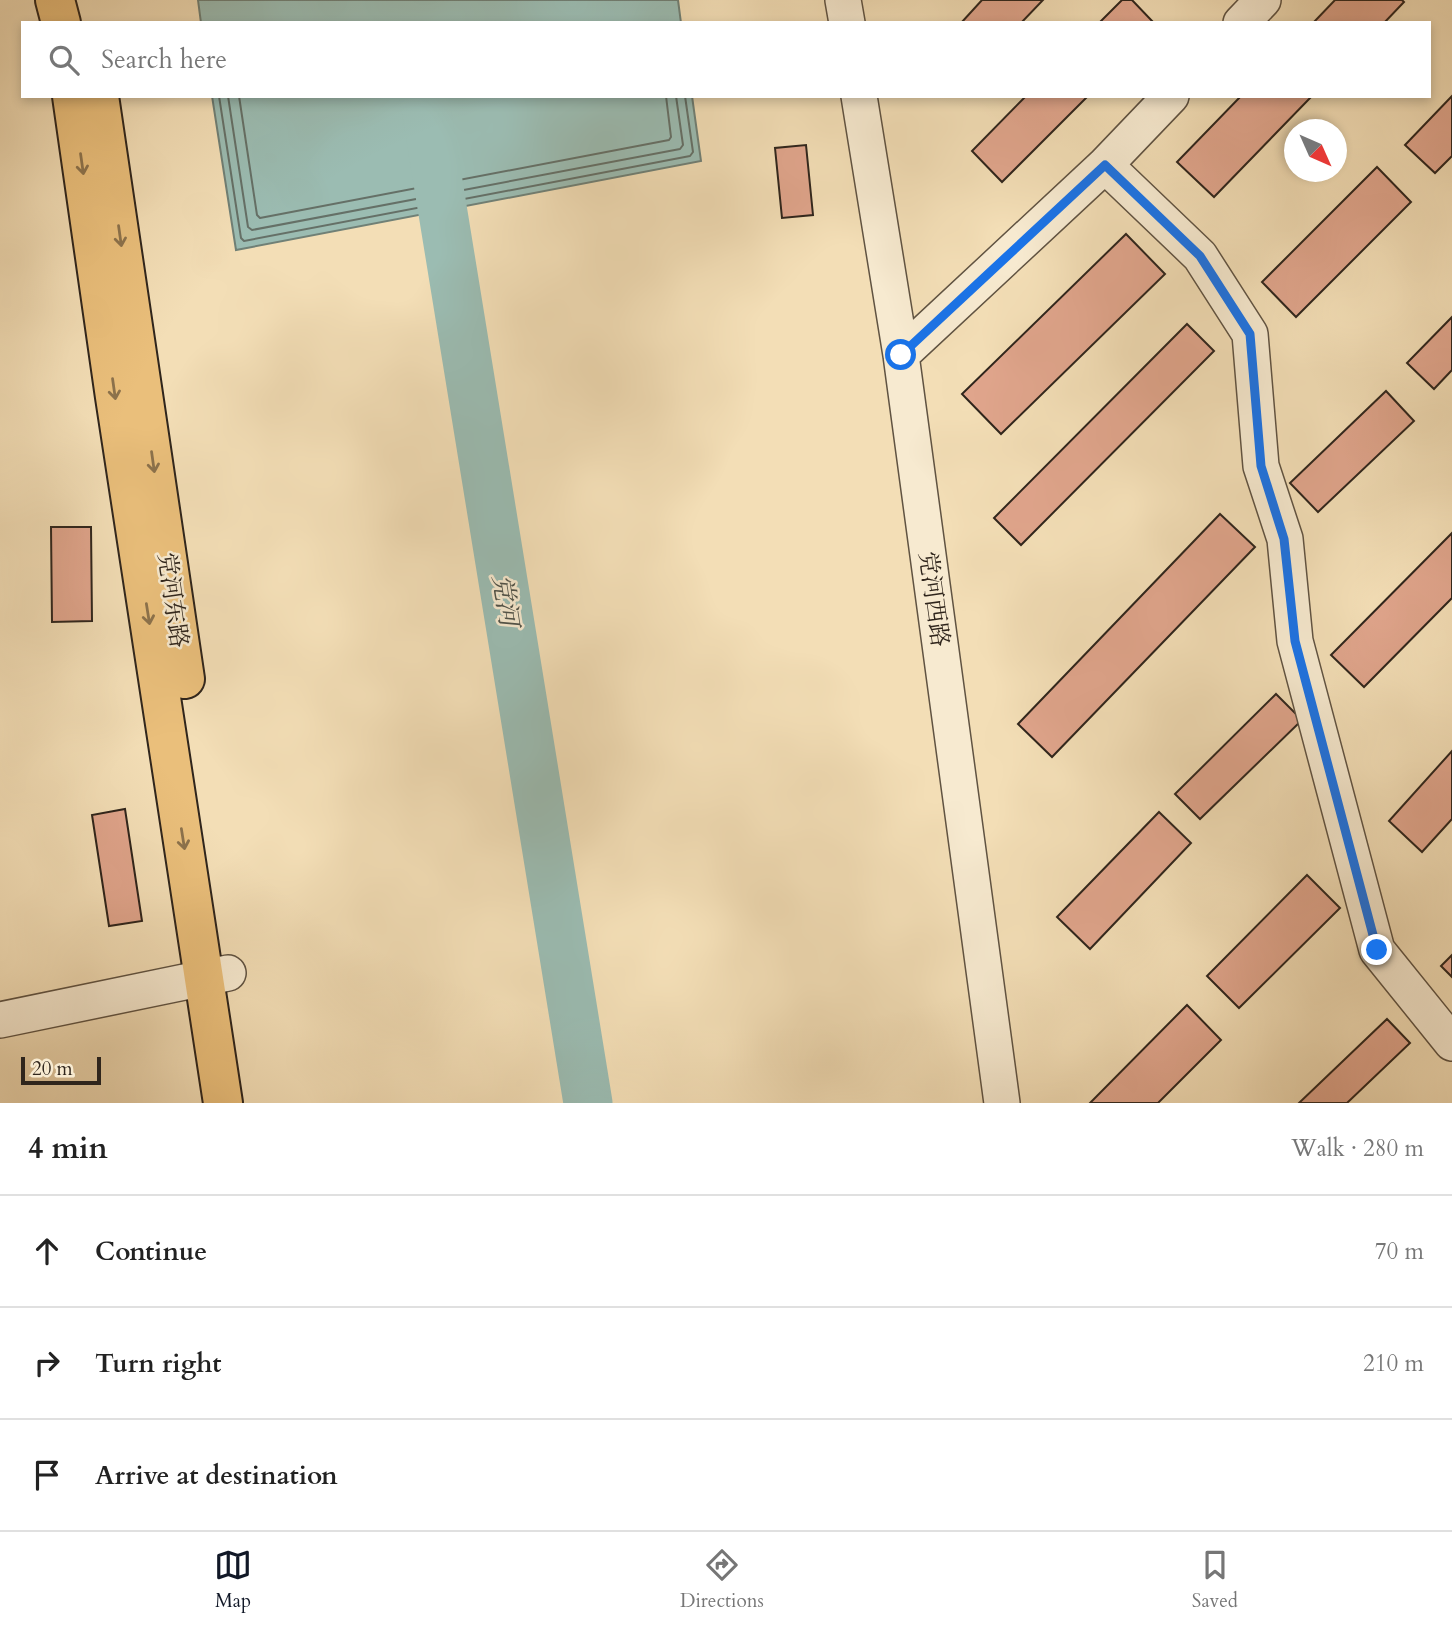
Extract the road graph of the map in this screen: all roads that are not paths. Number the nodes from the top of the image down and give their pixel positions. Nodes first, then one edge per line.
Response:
1 (55, 0) edge
2 (82, 0) edge
3 (843, 0) edge
4 (1263, 0) edge
5 (60, 21) edge
6 (86, 21) edge
7 (847, 21) edge
8 (1243, 21) edge
9 (72, 98) edge
10 (99, 98) edge
11 (859, 98) edge
12 (1169, 98) edge
13 (1105, 165) junction
14 (901, 355) junction
15 (216, 975) junction
16 (0, 1020) edge
17 (1452, 1043) edge
18 (223, 1103) edge
19 (247, 1103) edge
20 (1002, 1103) edge

1 - 5 main road
2 - 6 main road
3 - 7 street
4 - 8 street
9 -> 15 main road
10 -> 15 main road, 党河东路
11 - 14 street, 党河西路
12 - 13 street
13 - 14 street
13 - 17 street
14 - 20 street, 党河西路
15 - 16 street
15 - 18 main road
15 - 19 main road, 党河东路

